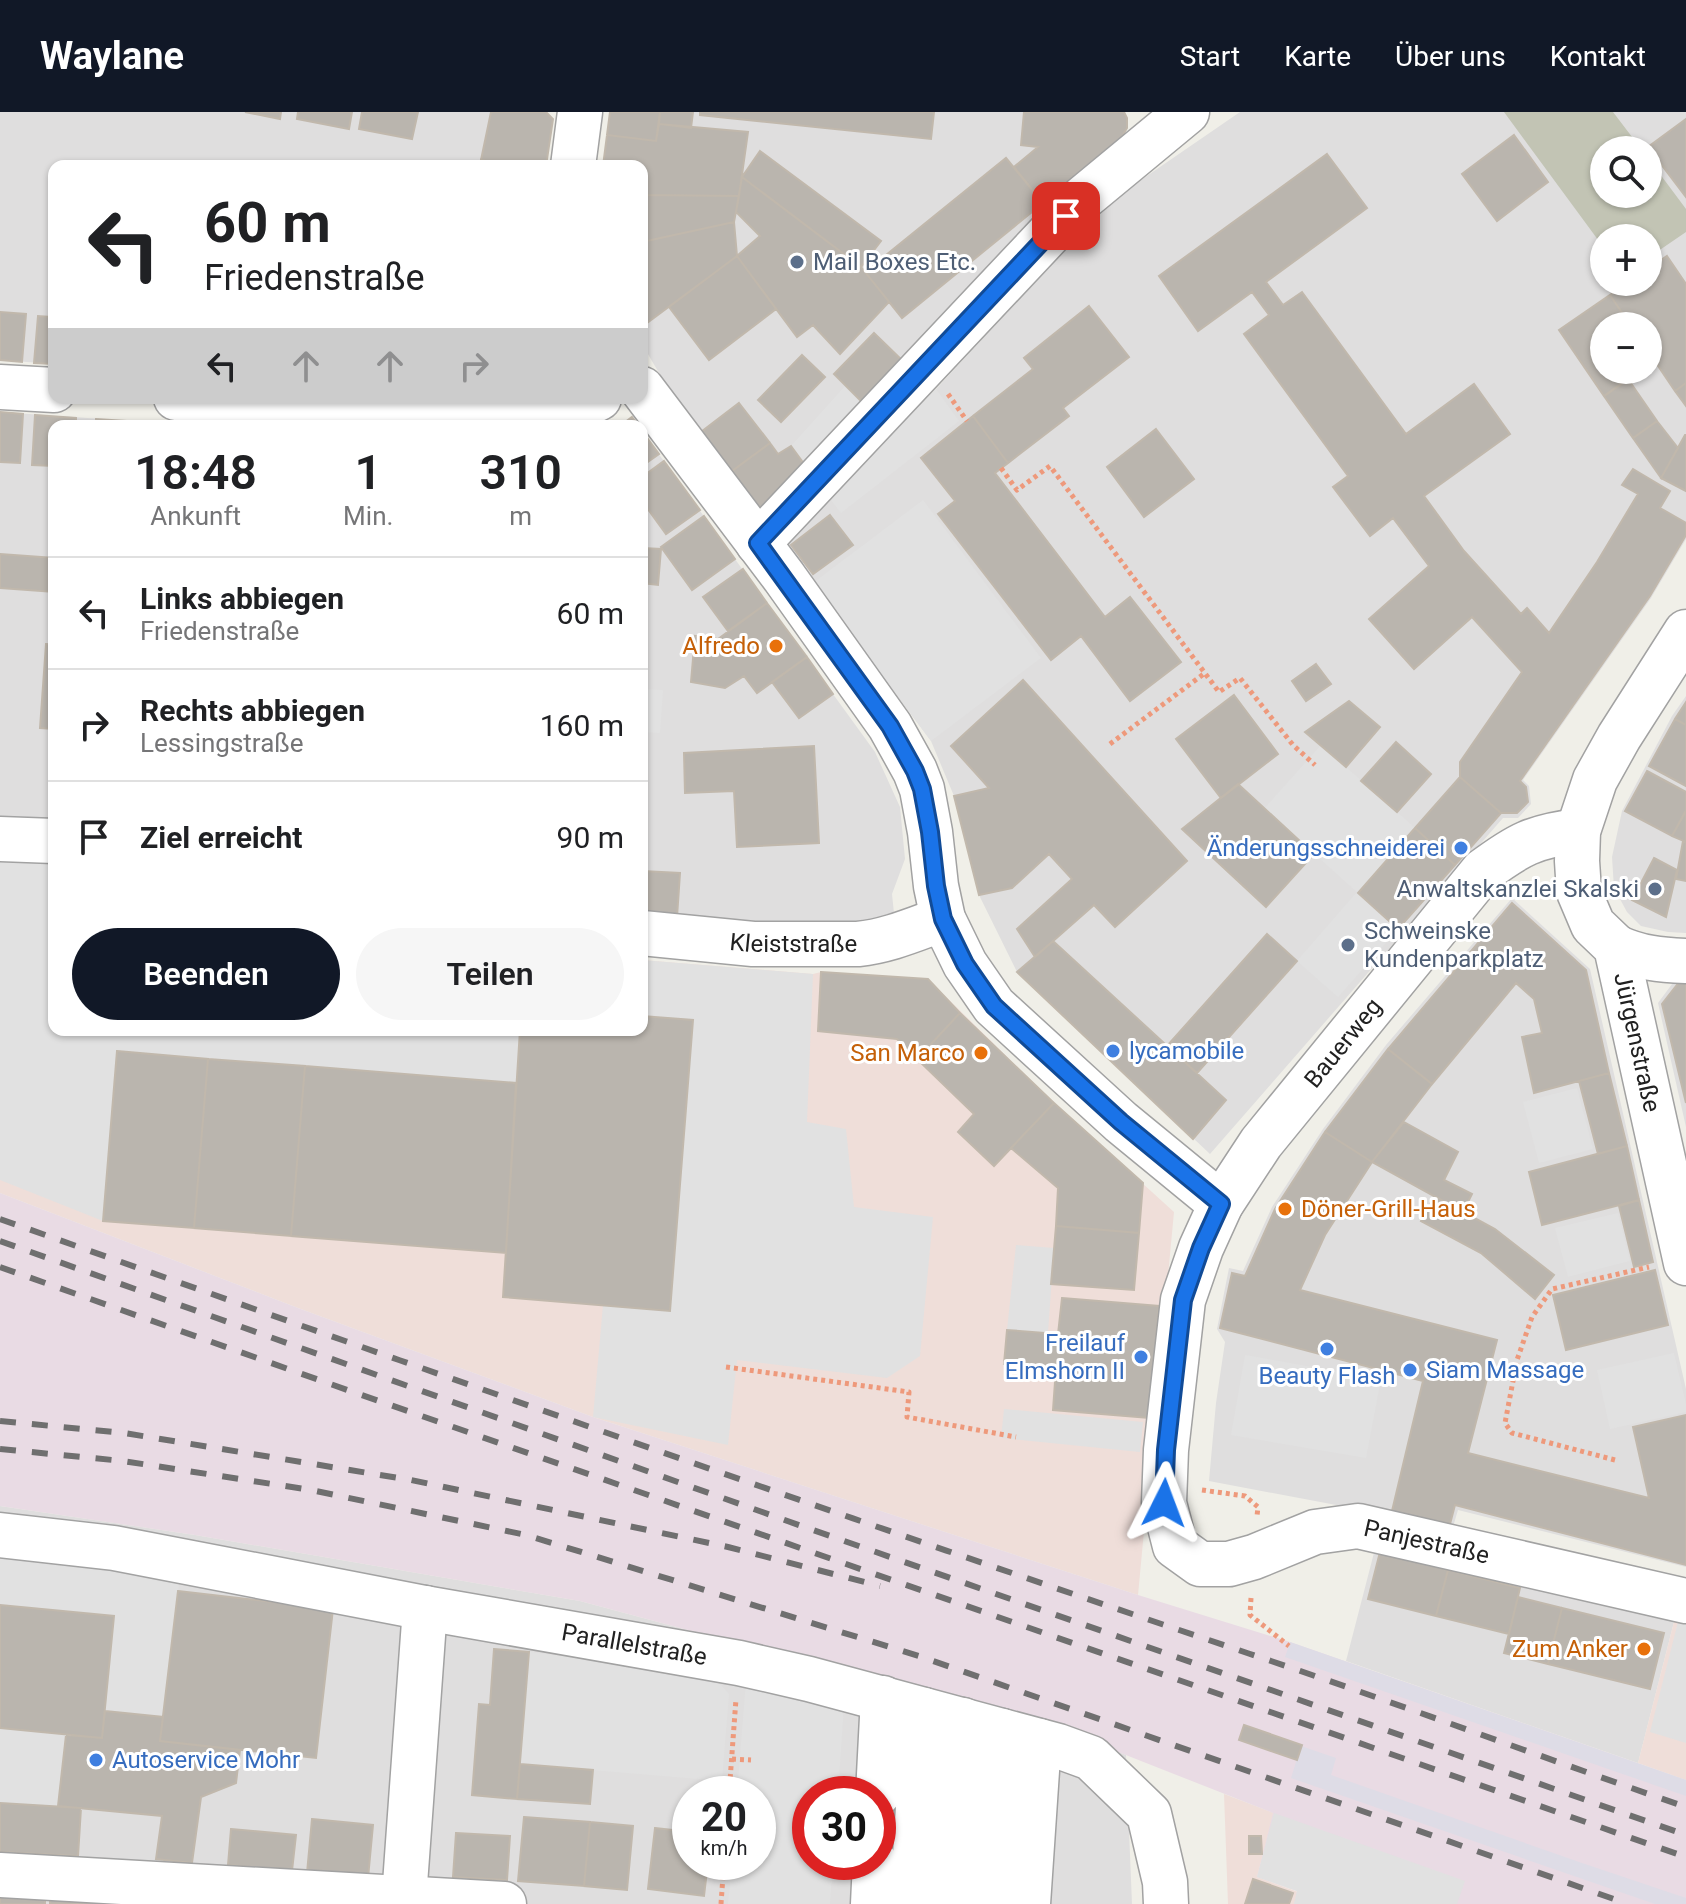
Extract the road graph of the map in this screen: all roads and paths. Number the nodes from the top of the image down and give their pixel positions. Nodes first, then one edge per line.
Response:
1 (580, 112) edge
2 (1187, 112) edge
3 (574, 160) edge
4 (0, 387) edge
5 (48, 390) edge
6 (648, 397) edge
7 (271, 404) edge
8 (587, 404) edge
9 (1001, 468) dead end
10 (758, 543) junction
11 (1686, 632) edge
12 (1205, 673) junction
13 (1110, 744) dead end
14 (1315, 765) dead end
15 (1578, 831) junction
16 (0, 839) edge
17 (48, 841) edge
18 (943, 919) junction
19 (648, 934) edge
20 (1616, 947) junction
21 (1686, 961) edge
22 (1221, 1204) junction
23 (1686, 1261) edge
24 (726, 1367) dead end
25 (1016, 1437) dead end
26 (1615, 1460) dead end
27 (1208, 1491) dead end
28 (1245, 1496) dead end
29 (0, 1535) edge
30 (1175, 1546) joint
31 (1686, 1601) edge
32 (425, 1608) junction
33 (739, 1663) junction
34 (883, 1698) junction
35 (982, 1725) junction
36 (732, 1759) junction
37 (751, 1760) dead end
38 (731, 1776) edge
39 (879, 1776) edge
40 (0, 1875) edge
41 (723, 1880) edge
42 (874, 1880) edge
43 (404, 1898) junction
44 (504, 1904) edge
45 (721, 1904) edge
46 (873, 1904) edge
47 (912, 1904) edge
48 (951, 1904) edge
49 (991, 1904) edge
50 (1028, 1904) edge
51 (1166, 1904) edge

1 - 3 street
2 - 10 street
4 - 5 street
6 - 10 street
7 - 8 street
9 - 12 path
10 - 18 street
11 - 15 street
12 - 13 path
12 - 14 path
15 - 20 street, Jürgenstraße
15 - 22 street, Bauerweg
16 - 17 street
18 - 19 street, Kleiststraße
18 - 22 street
20 - 21 street
20 - 23 street, Jürgenstraße
22 - 30 street, Bauerweg
23 - 26 path
24 - 25 path
27 - 28 path
29 - 32 street, Parallelstraße
30 - 31 street, Panjestraße
32 - 33 street, Parallelstraße
32 - 43 street
33 - 34 street, Parallelstraße
33 - 36 path
34 - 35 street, Parallelstraße
34 - 39 street
35 - 47 street
35 - 48 street
35 - 49 street
35 - 50 street
35 - 51 street, Parallelstraße
36 - 37 path
36 - 38 path
40 - 43 street
41 - 45 path
42 - 46 street
43 - 44 street

